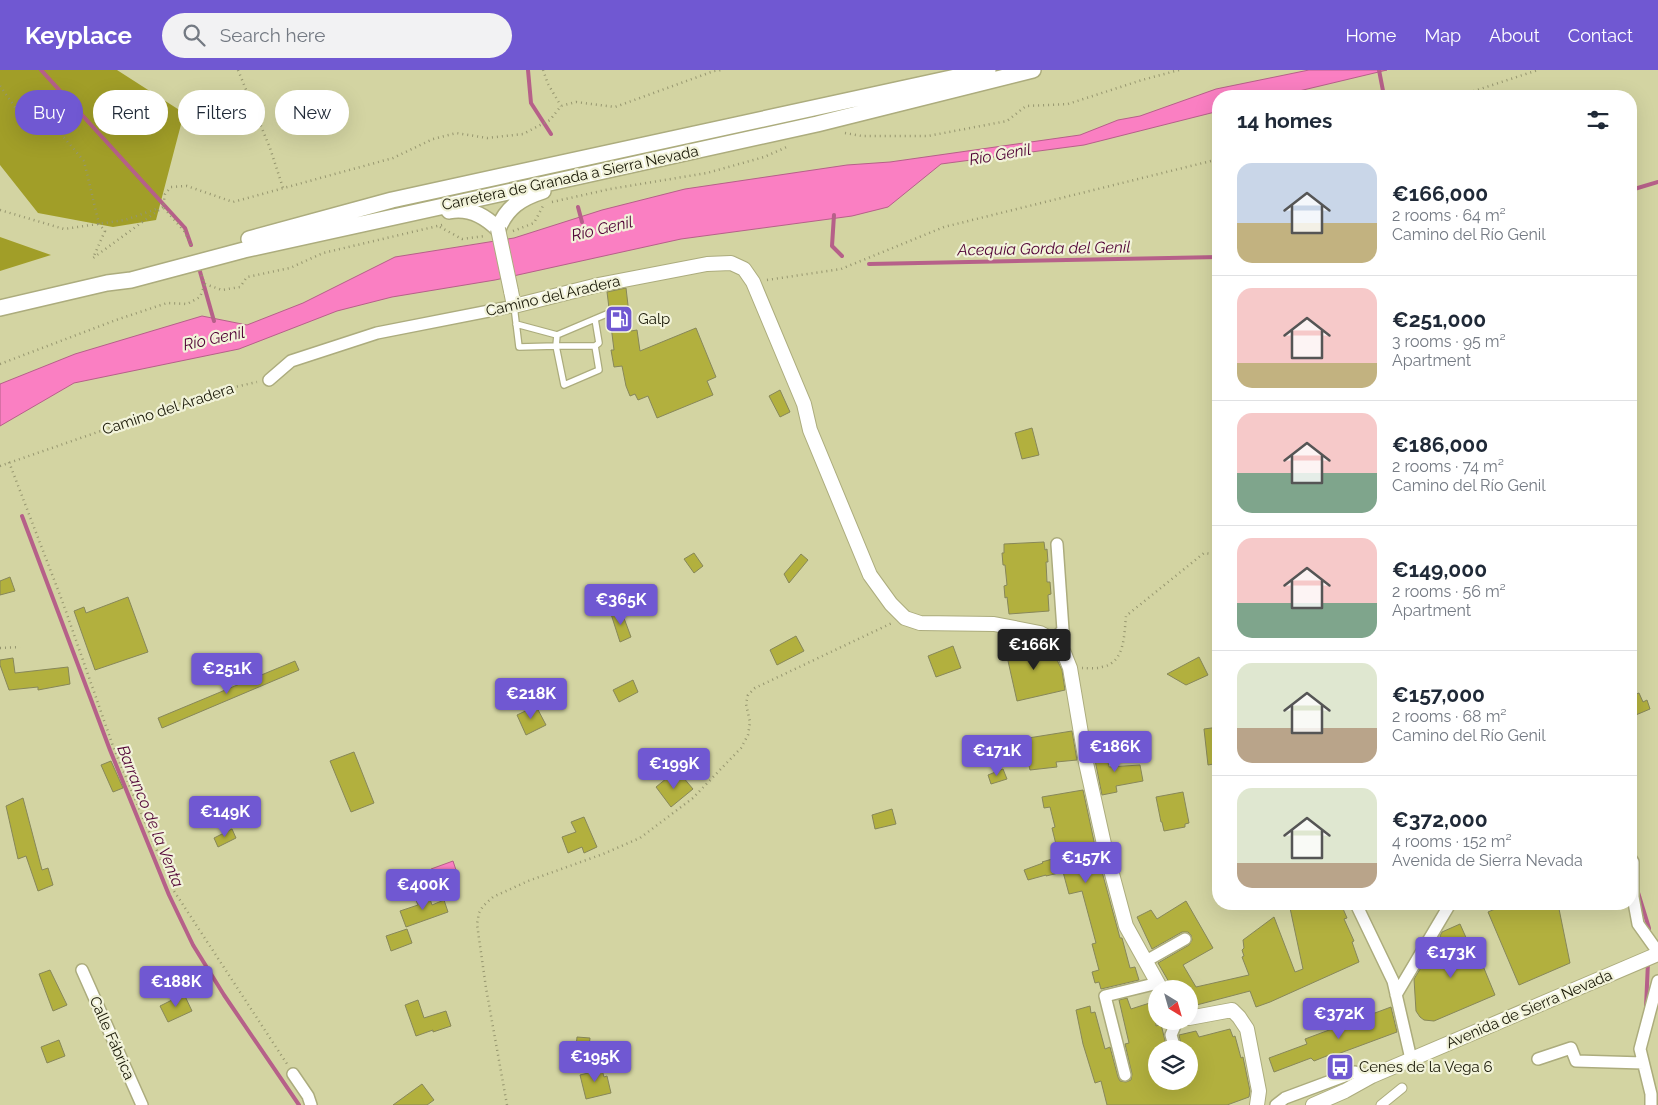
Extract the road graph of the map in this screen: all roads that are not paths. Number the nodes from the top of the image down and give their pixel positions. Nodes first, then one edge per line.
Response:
1 (988, 70) edge
2 (1033, 70) edge
3 (644, 144) junction
4 (567, 179) junction
5 (493, 194) junction
6 (392, 200) junction
7 (364, 223) junction
8 (499, 227) junction
9 (108, 283) junction
10 (514, 306) junction
11 (0, 308) edge
12 (610, 313) dead end
13 (596, 319) junction
14 (516, 324) junction
15 (557, 335) junction
16 (556, 346) junction
17 (595, 346) junction
18 (269, 380) road end
19 (1057, 544) dead end
20 (1053, 640) junction
21 (1359, 910) edge
22 (1446, 910) edge
23 (1635, 910) edge
24 (1185, 939) dead end
25 (1658, 953) edge
26 (1146, 961) junction
27 (82, 970) dead end
28 (1156, 980) edge
29 (1658, 981) edge
30 (1148, 988) edge
31 (1396, 995) junction
32 (1198, 1016) edge
33 (1538, 1059) dead end
34 (1411, 1060) junction
35 (1643, 1063) junction
36 (293, 1074) road end
37 (1125, 1075) dead end
38 (1372, 1076) junction
39 (1402, 1088) dead end
40 (1259, 1091) junction
41 (1345, 1091) junction
42 (142, 1105) edge
43 (311, 1105) edge
44 (1257, 1105) edge
45 (1268, 1105) edge
46 (1276, 1105) edge
47 (1313, 1105) edge
48 (1331, 1105) edge
49 (1382, 1105) edge
50 (1650, 1105) edge

1 - 3 main road, Carretera de Granada a Sierra Nevada
2 - 4 main road, Carretera de Granada a Sierra Nevada
3 - 5 main road
3 - 6 main road, Carretera de Granada a Sierra Nevada
4 - 5 main road, Carretera de Granada a Sierra Nevada
4 - 8 main road
5 - 6 main road
5 - 7 main road, Carretera de Granada a Sierra Nevada
5 - 8 main road
6 - 9 main road, Carretera de Granada a Sierra Nevada
7 - 8 main road
7 - 9 main road, Carretera de Granada a Sierra Nevada
8 - 10 street, bridge
9 - 11 main road, Carretera de Granada a Sierra Nevada
10 - 14 lane
10 - 18 street, Camino del Aradera
10 - 20 street, Camino del Aradera
12 - 13 lane
13 - 15 lane
13 - 17 lane
14 - 15 lane
14 - 16 lane
15 - 16 lane
16 - 17 lane
16 - 17 lane
19 - 20 street
20 - 26 street
21 - 31 street
22 - 31 street
23 - 25 street
24 - 26 street
25 - 34 street, Avenida de Sierra Nevada
26 - 28 street
27 - 42 street, Calle Fábrica
29 - 35 street
30 - 37 street
31 - 34 street
32 - 40 street
33 - 35 street
34 - 38 street, Avenida de Sierra Nevada
35 - 50 street
36 - 43 street
38 - 41 street, Avenida de Sierra Nevada
38 - 46 street, Avenida de Sierra Nevada
39 - 49 street
40 - 44 street
40 - 45 street
41 - 47 street, Avenida de Sierra Nevada
41 - 48 street, Avenida de Sierra Nevada

